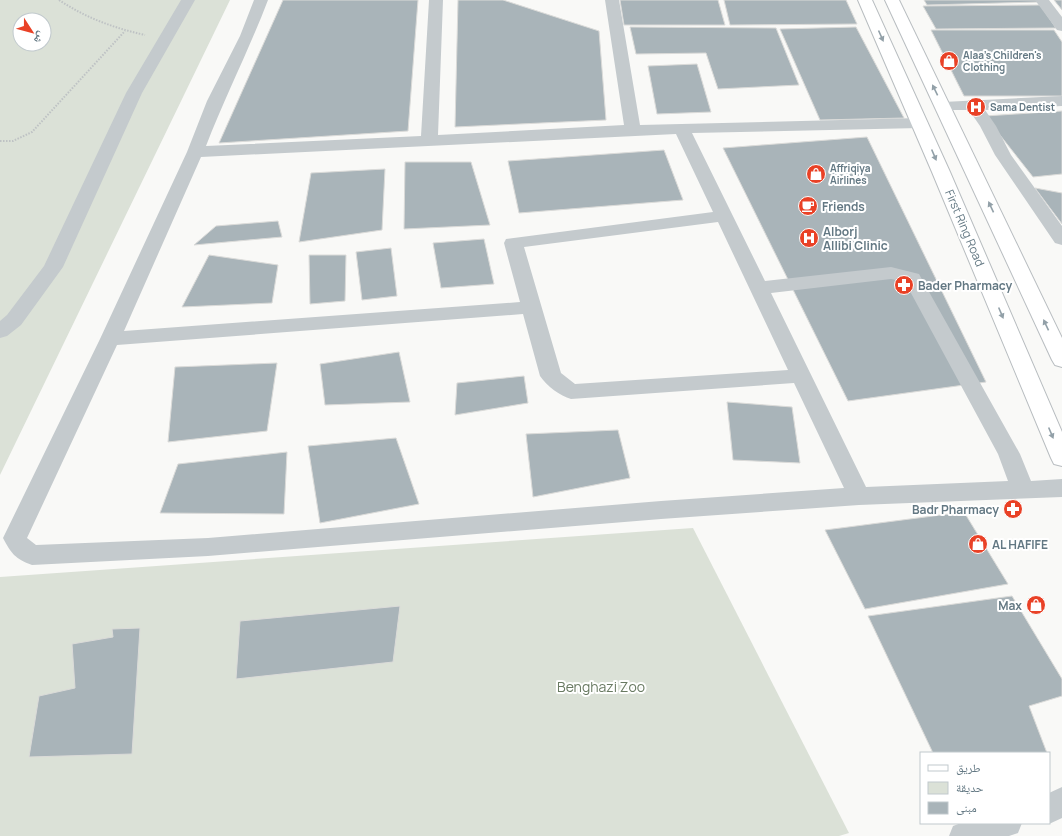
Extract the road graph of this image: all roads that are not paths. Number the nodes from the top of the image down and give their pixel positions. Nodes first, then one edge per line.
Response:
1 (188, 0) edge
2 (261, 0) edge
3 (436, 0) edge
4 (612, 0) edge
5 (865, 0) edge
6 (892, 0) edge
7 (1042, 0) edge
8 (1062, 27) edge
9 (1062, 101) edge
10 (943, 107) junction
11 (975, 107) junction
12 (920, 123) junction
13 (682, 129) junction
14 (633, 130) junction
15 (429, 139) junction
16 (195, 152) junction
17 (724, 216) junction
18 (1062, 239) edge
19 (758, 288) junction
20 (531, 307) junction
21 (0, 331) edge
22 (110, 339) junction
23 (1062, 360) edge
24 (799, 376) junction
25 (1062, 458) edge
26 (1062, 488) edge
27 (1023, 490) junction
28 (858, 496) junction
29 (1062, 801) edge
30 (1050, 810) edge
31 (1050, 812) edge
32 (1062, 818) edge
33 (1005, 824) edge
34 (964, 836) edge

1 - 21 street
2 - 16 street
3 - 15 street
4 - 14 street
5 -> 12 main road, First Ring Road
10 -> 6 main road
7 - 8 street
9 - 11 street
10 - 11 street
23 -> 10 main road
11 - 18 street
12 - 13 street
12 -> 25 main road, First Ring Road
13 - 14 street
13 - 17 street
14 - 15 street
15 - 16 street
16 - 22 street
17 - 19 street
17 - 20 street
19 - 24 street
19 - 27 street
20 - 22 street
20 - 24 street
22 - 28 street
24 - 28 street
26 - 27 street
27 - 28 street
29 - 30 street
31 - 32 street
33 - 34 street

